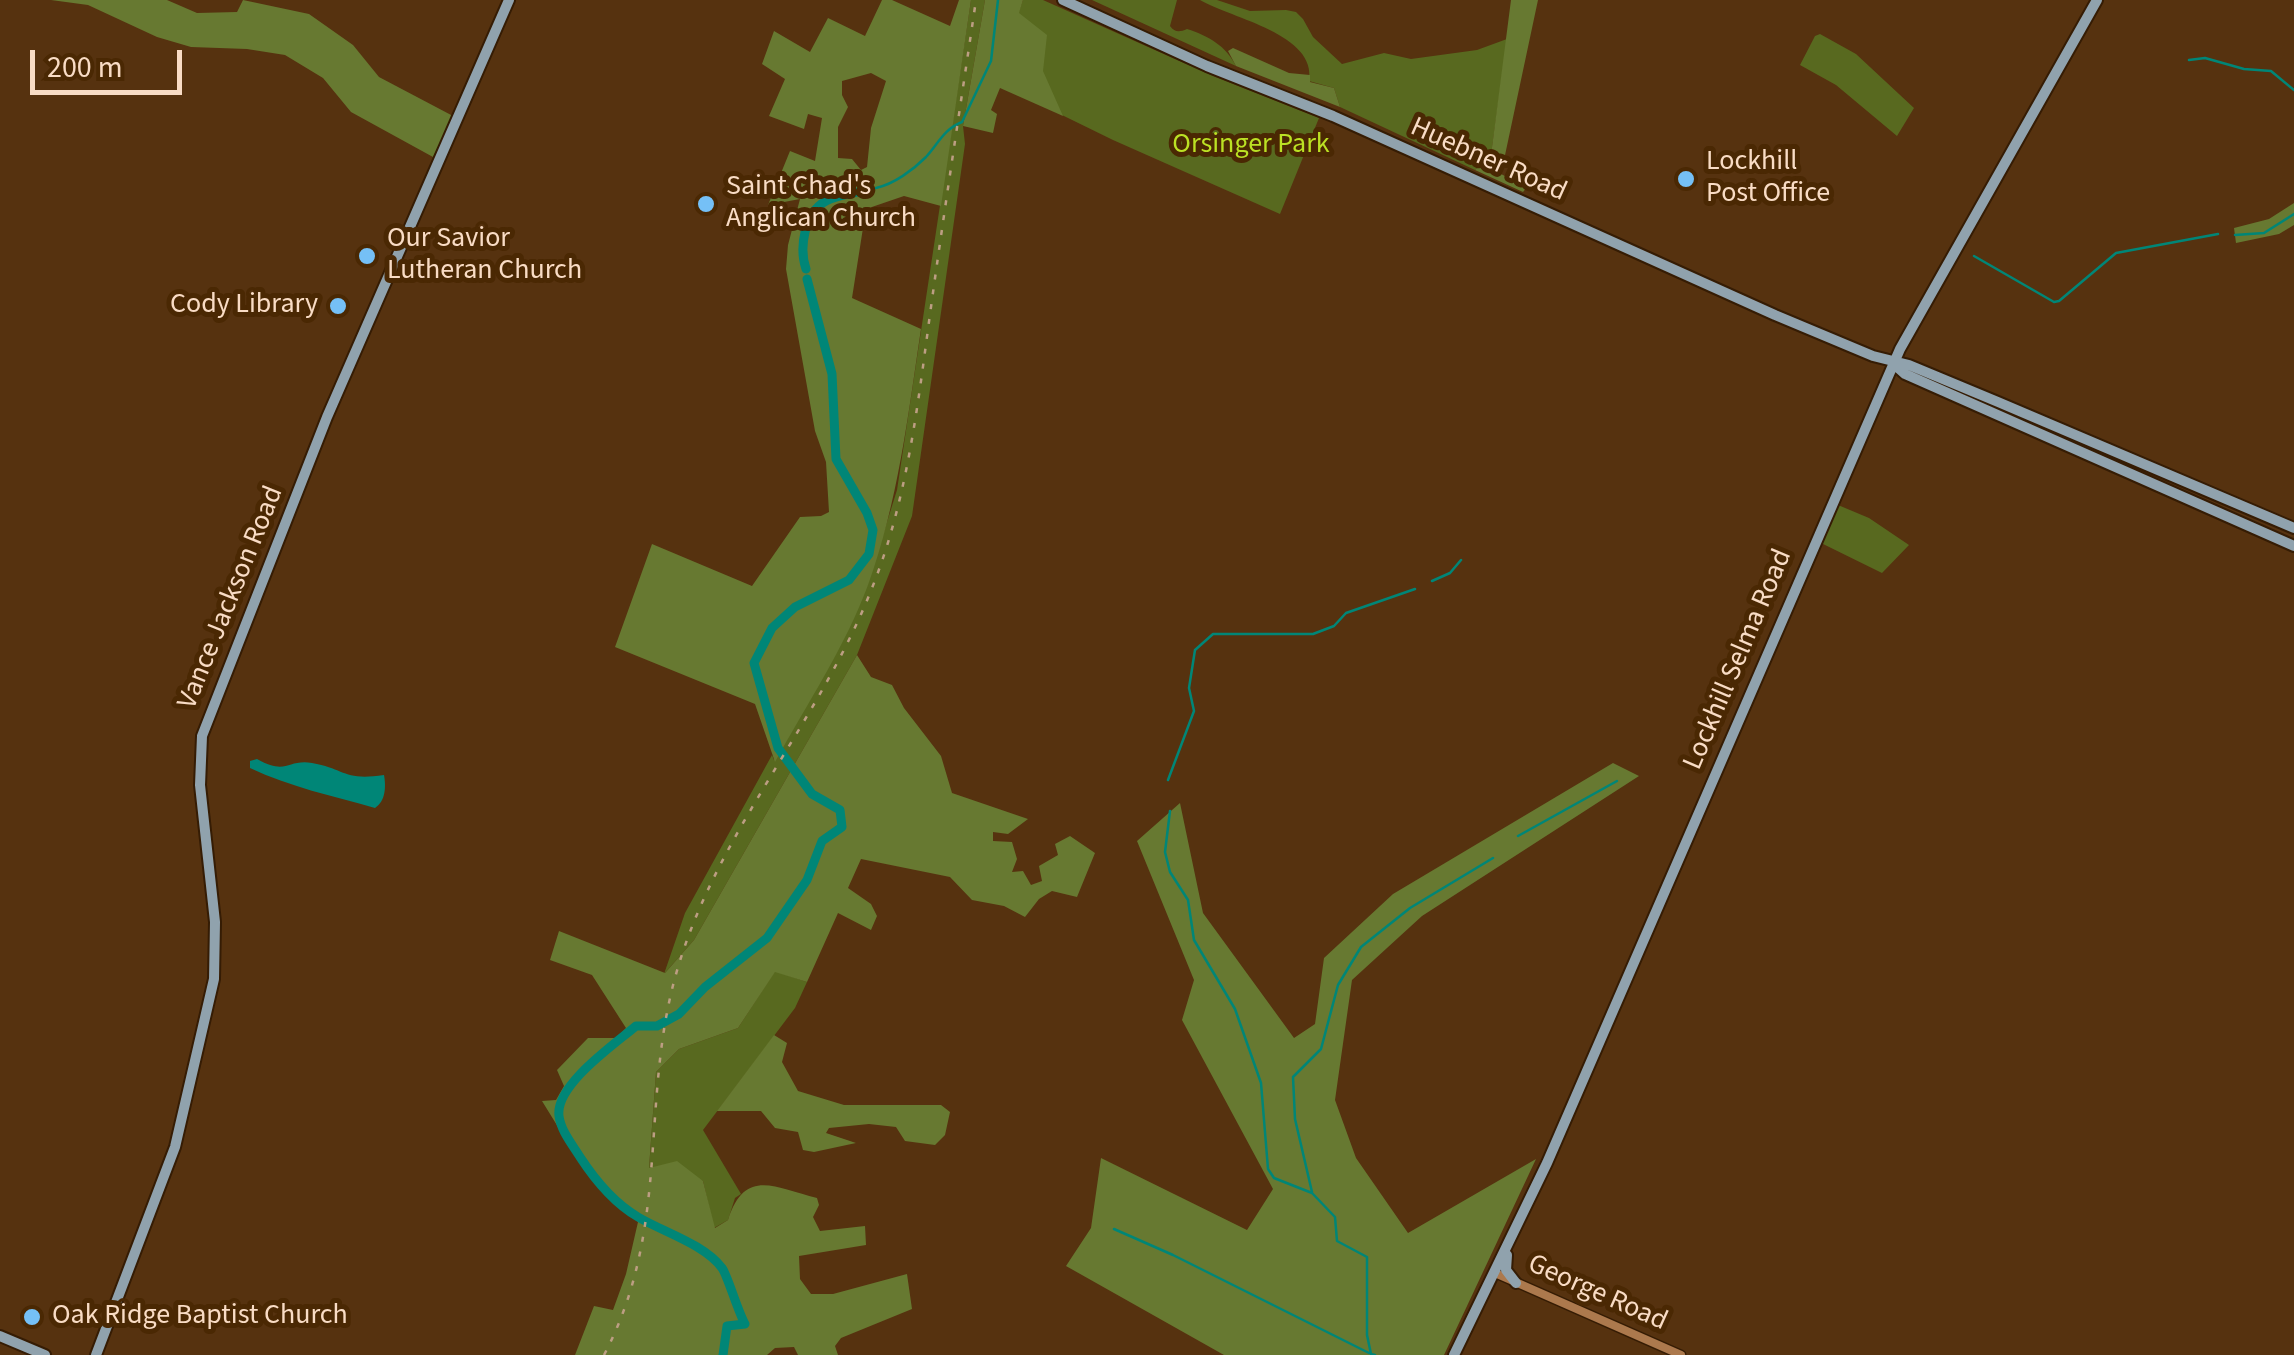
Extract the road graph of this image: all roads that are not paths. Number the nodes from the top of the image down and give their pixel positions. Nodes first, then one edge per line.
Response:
1 (509, 0) edge
2 (1063, 0) edge
3 (2098, 0) edge
4 (1894, 364) junction
5 (2182, 480) junction
6 (2176, 494) junction
7 (2294, 528) edge
8 (2294, 546) edge
9 (1509, 1244) junction
10 (1495, 1274) junction
11 (1516, 1283) junction
12 (1483, 1296) junction
13 (0, 1336) edge
14 (45, 1355) edge
15 (96, 1355) edge
16 (1454, 1355) edge
17 (1681, 1355) edge

1 - 15 main road, Vance Jackson Road
2 - 4 main road, Huebner Road
3 - 4 main road, Lockhill Selma Road
4 - 5 main road, Huebner Road
4 - 6 main road, Huebner Road
4 - 9 main road, Lockhill Selma Road
5 - 6 main road
5 - 7 main road, Huebner Road
6 - 8 main road, Huebner Road
9 - 10 main road, Lockhill Selma Road
9 - 11 main road
10 - 11 street, George Road
10 - 12 main road, Lockhill Selma Road
11 - 12 main road
11 - 17 street, George Road
12 - 16 main road, Lockhill Selma Road
13 - 14 main road

